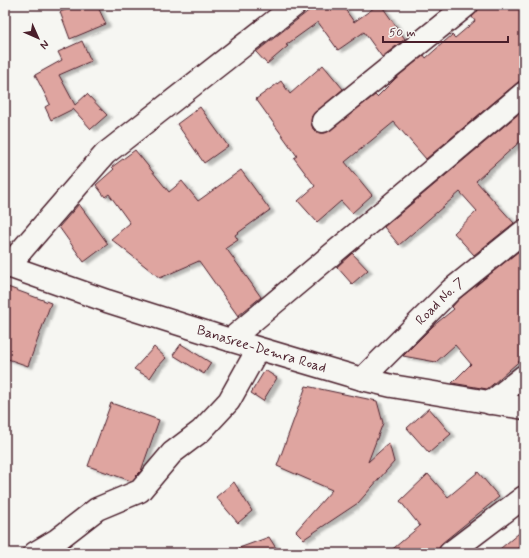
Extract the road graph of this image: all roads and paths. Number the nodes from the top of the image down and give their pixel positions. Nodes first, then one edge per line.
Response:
1 (296, 5) edge
2 (467, 5) edge
3 (524, 92) edge
4 (323, 121) dead end
5 (524, 231) edge
6 (7, 266) edge
7 (230, 340) junction
8 (258, 348) junction
9 (524, 376) edge
10 (362, 379) junction
11 (490, 403) junction
12 (524, 408) edge
13 (524, 497) edge
14 (35, 553) edge
15 (450, 553) edge

1 - 6 street
2 - 4 street
3 - 7 street
5 - 10 street, Road No. 7
6 - 7 street, Banasree-Demra Road
7 - 8 street, Banasree-Demra Road
8 - 10 street, Banasree-Demra Road
8 - 14 street
9 - 11 street
10 - 11 street, Banasree-Demra Road
11 - 12 street, Banasree-Demra Road
13 - 15 street

